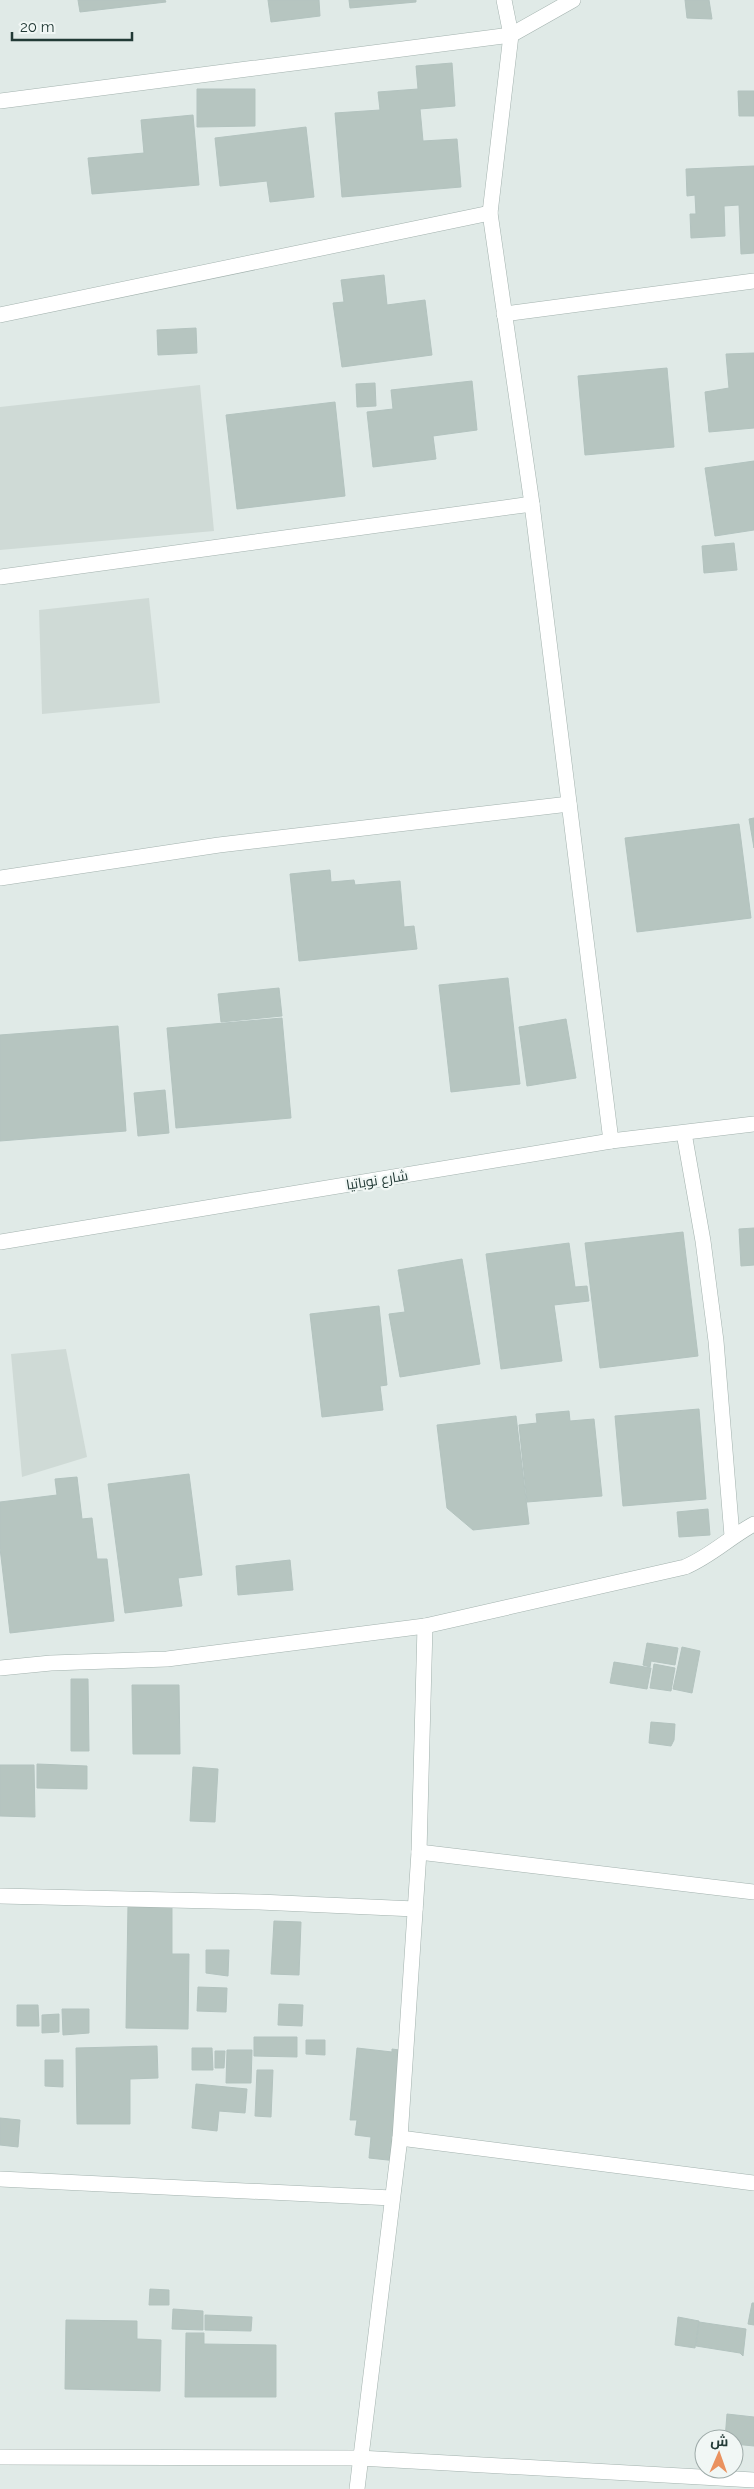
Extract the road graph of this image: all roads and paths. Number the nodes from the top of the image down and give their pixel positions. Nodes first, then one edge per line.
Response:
1 (504, 0) edge
2 (573, 0) edge
3 (511, 35) junction
4 (0, 101) edge
5 (490, 213) junction
6 (754, 281) edge
7 (0, 314) edge
8 (504, 314) junction
9 (532, 504) junction
10 (0, 577) edge
11 (569, 804) junction
12 (0, 878) edge
13 (754, 1124) edge
14 (684, 1133) junction
15 (612, 1141) junction
16 (0, 1242) edge
17 (754, 1524) edge
18 (732, 1536) junction
19 (425, 1626) junction
20 (0, 1668) edge
21 (419, 1852) junction
22 (754, 1892) edge
23 (0, 1896) edge
24 (415, 1909) junction
25 (400, 2138) junction
26 (0, 2179) edge
27 (754, 2183) edge
28 (392, 2198) junction
29 (0, 2457) edge
30 (359, 2458) junction
31 (754, 2480) edge
32 (357, 2489) edge

1 - 3 street
2 - 3 street
3 - 4 street
3 - 5 street
5 - 7 street
5 - 8 street
6 - 8 street
8 - 9 street
9 - 10 street
9 - 11 street
11 - 12 street
11 - 15 street
13 - 14 street, شارع نوباتيا
14 - 15 street, شارع نوباتيا
14 - 18 street
15 - 16 street, شارع نوباتيا
17 - 18 street
18 - 19 street
19 - 20 street
19 - 21 street
21 - 22 street
21 - 24 street
23 - 24 street
24 - 25 street
25 - 27 street
25 - 28 street
26 - 28 street
28 - 30 street
29 - 30 street
30 - 31 street
30 - 32 street

